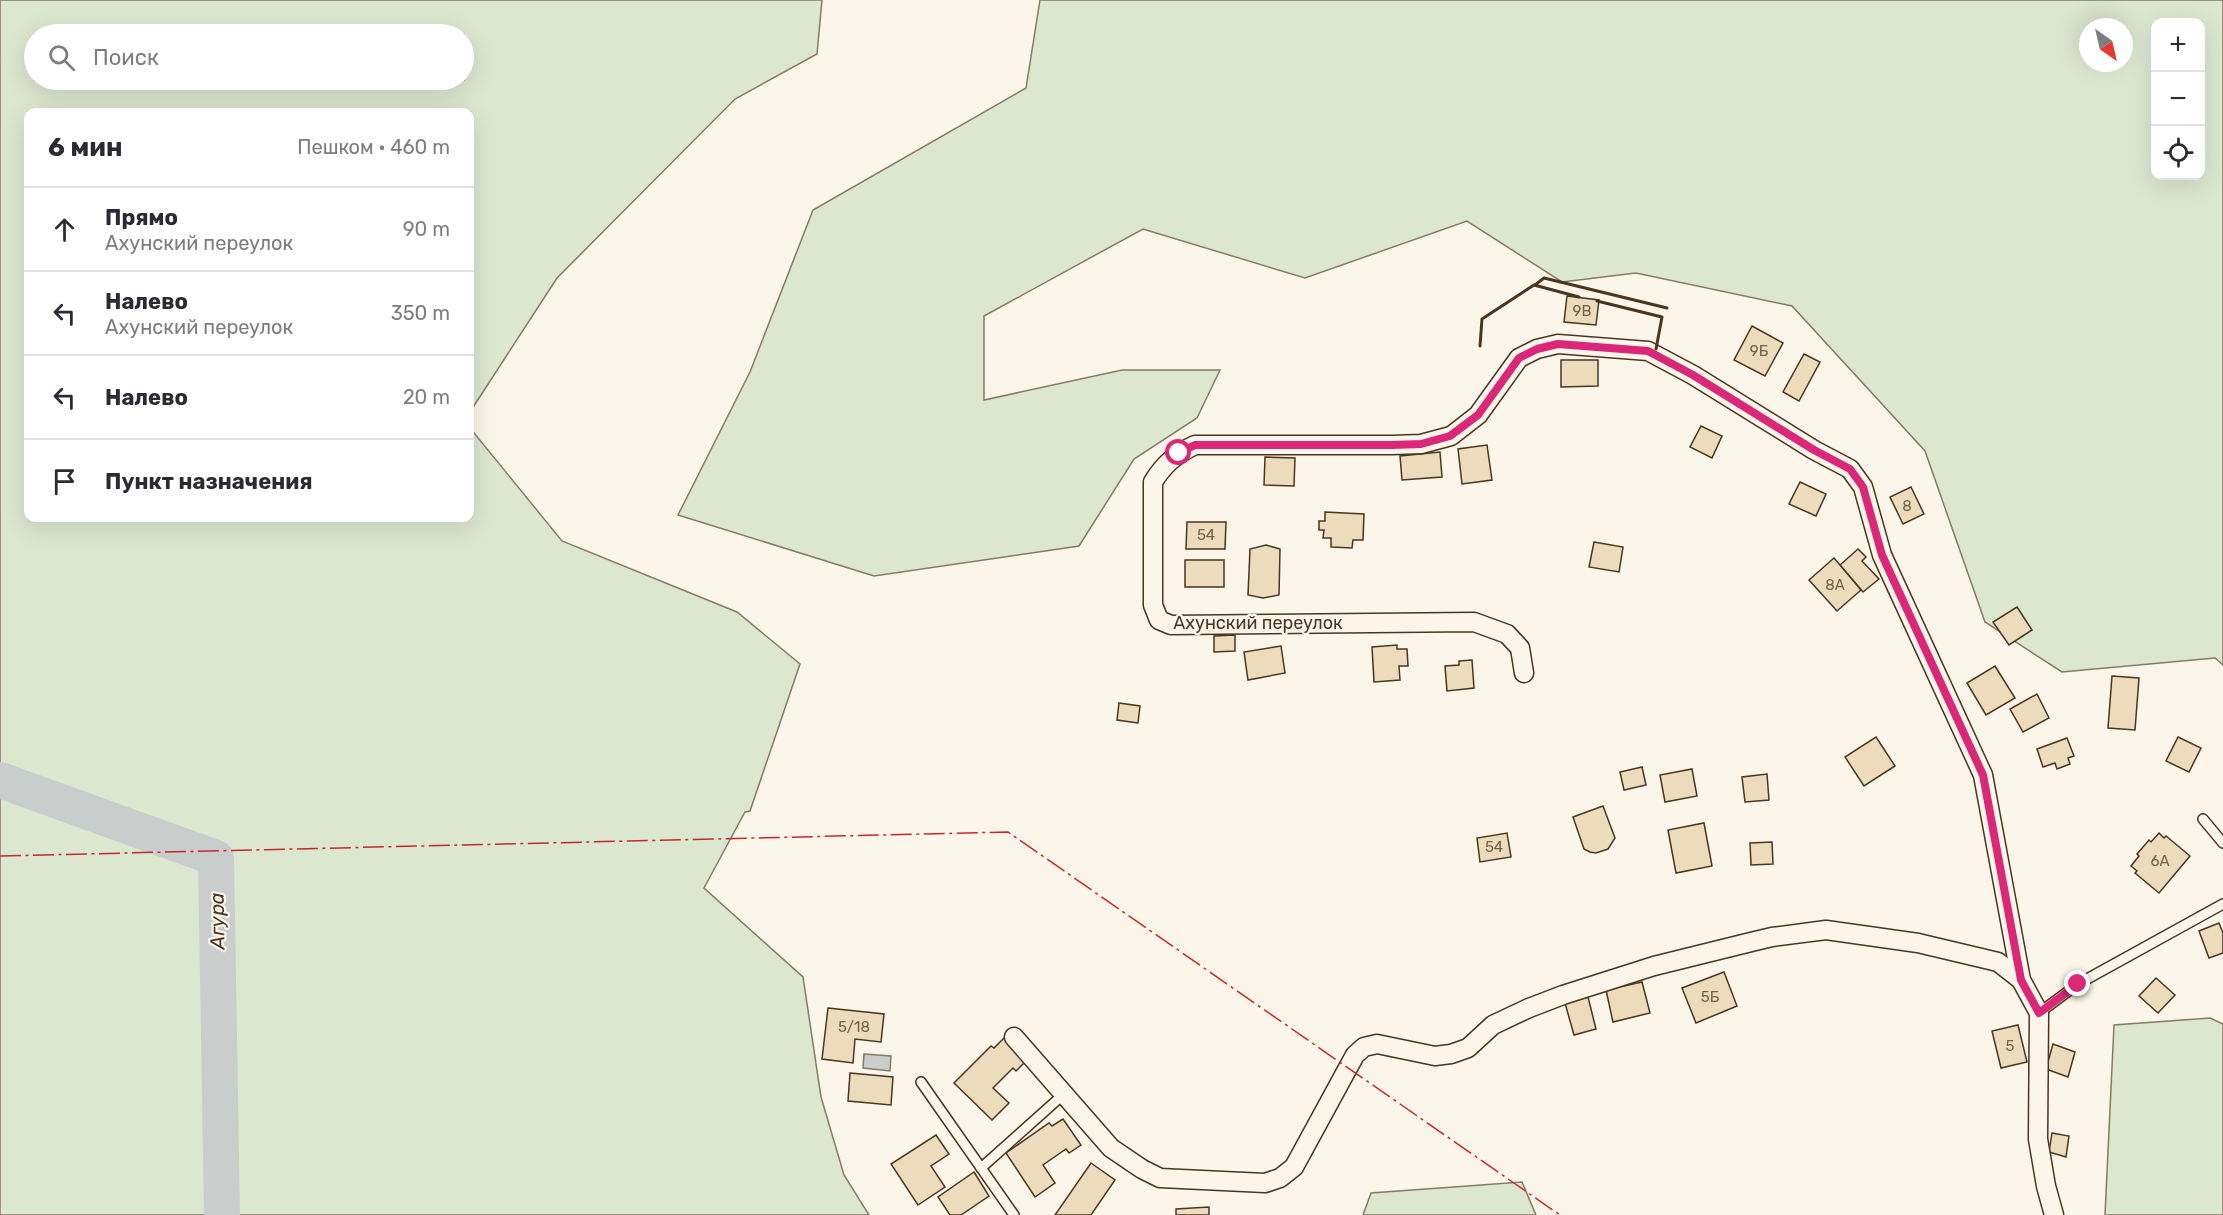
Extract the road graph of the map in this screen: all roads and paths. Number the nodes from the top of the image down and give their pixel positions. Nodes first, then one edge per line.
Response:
1 (1524, 673) dead end
2 (2203, 819) dead end
3 (2223, 843) edge
4 (2223, 904) edge
5 (2021, 980) junction
6 (2039, 1013) junction
7 (1014, 1037) dead end
8 (921, 1082) dead end
9 (1065, 1093) junction
10 (981, 1168) junction
11 (1014, 1215) edge
12 (2054, 1215) edge

1 - 5 street, Ахунский переулок
2 - 3 lane
4 - 6 lane
5 - 6 street, Ахунский переулок
5 - 9 street
6 - 12 street, Ахунский переулок
7 - 9 street
8 - 10 lane
9 - 10 lane
10 - 11 lane

